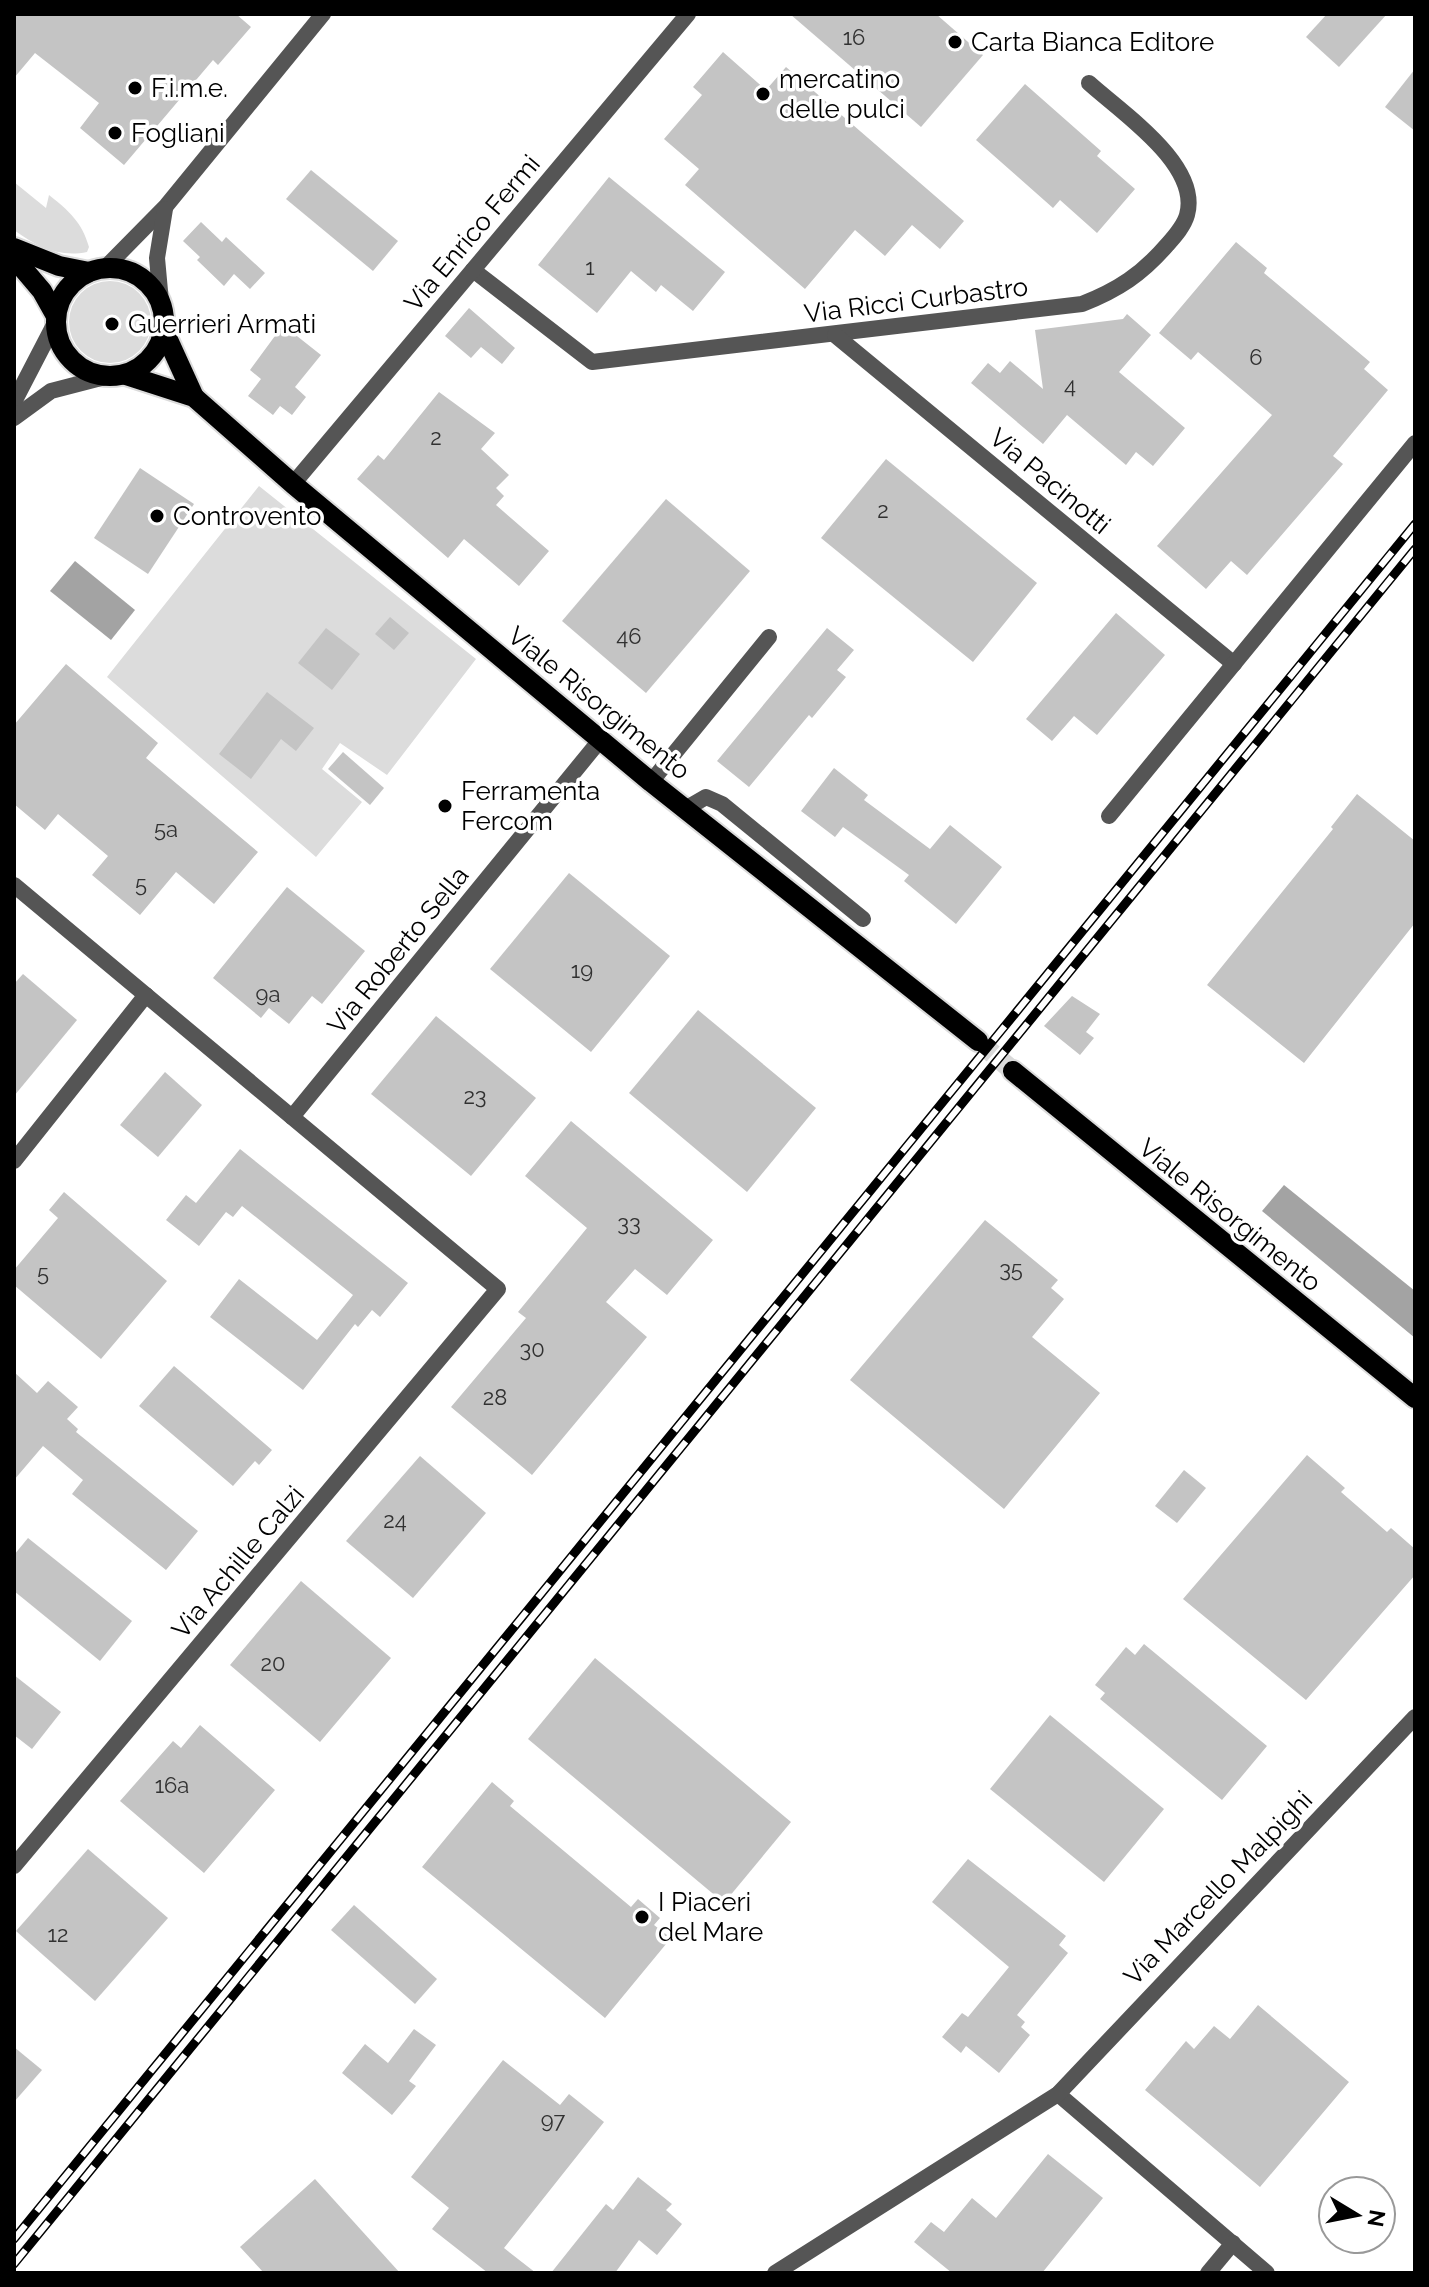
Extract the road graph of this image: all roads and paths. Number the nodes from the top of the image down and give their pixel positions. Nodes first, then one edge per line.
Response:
1 (323, 14) edge
2 (688, 14) edge
3 (1089, 83) dead end
4 (166, 206) junction
5 (14, 248) edge
6 (14, 258) edge
7 (96, 270) junction
8 (473, 270) junction
9 (161, 302) junction
10 (56, 318) junction
11 (164, 331) junction
12 (835, 335) junction
13 (115, 376) junction
14 (194, 397) junction
15 (14, 402) edge
16 (14, 418) edge
17 (1415, 443) edge
18 (293, 484) junction
19 (769, 637) dead end
20 (1234, 664) junction
21 (601, 739) junction
22 (651, 782) junction
23 (687, 808) junction
24 (1109, 816) dead end
25 (14, 885) edge
26 (863, 919) dead end
27 (146, 995) junction
28 (978, 1041) tunnel mouth
29 (1013, 1071) tunnel mouth
30 (292, 1117) junction
31 (14, 1161) edge
32 (1415, 1398) edge
33 (1415, 1717) edge
34 (14, 1866) edge
35 (1058, 2094) junction
36 (1233, 2243) junction
37 (775, 2273) edge
38 (1208, 2273) edge
39 (1267, 2273) edge

1 - 4 street
2 - 8 street, Via Enrico Fermi
3 - 12 street, Via Ricci Curbastro
4 - 7 street
4 - 9 street
5 - 7 main road
6 - 10 main road
7 - 9 main road
7 - 10 main road
8 - 12 street, Via Ricci Curbastro
8 - 18 street, Via Enrico Fermi
9 - 11 main road
10 - 13 main road
10 - 15 street
11 - 13 main road
11 - 14 main road, Viale Risorgimento
12 - 20 street, Via Pacinotti
13 - 14 main road, Viale Risorgimento
13 - 16 street
14 - 18 main road, Viale Risorgimento
17 - 20 street
18 - 21 main road, Viale Risorgimento
19 - 22 street
20 - 24 street
21 - 22 main road, Viale Risorgimento
21 - 30 street, Via Roberto Sella
22 - 23 main road, Viale Risorgimento
23 - 26 street
23 - 28 main road, Viale Risorgimento
25 - 27 street
27 - 30 street
27 - 31 street
29 - 32 main road, Viale Risorgimento
30 - 34 street, Via Achille Calzi
33 - 35 street, Via Marcello Malpighi
35 - 36 street
35 - 37 street, Via Marcello Malpighi
36 - 38 street
36 - 39 street

